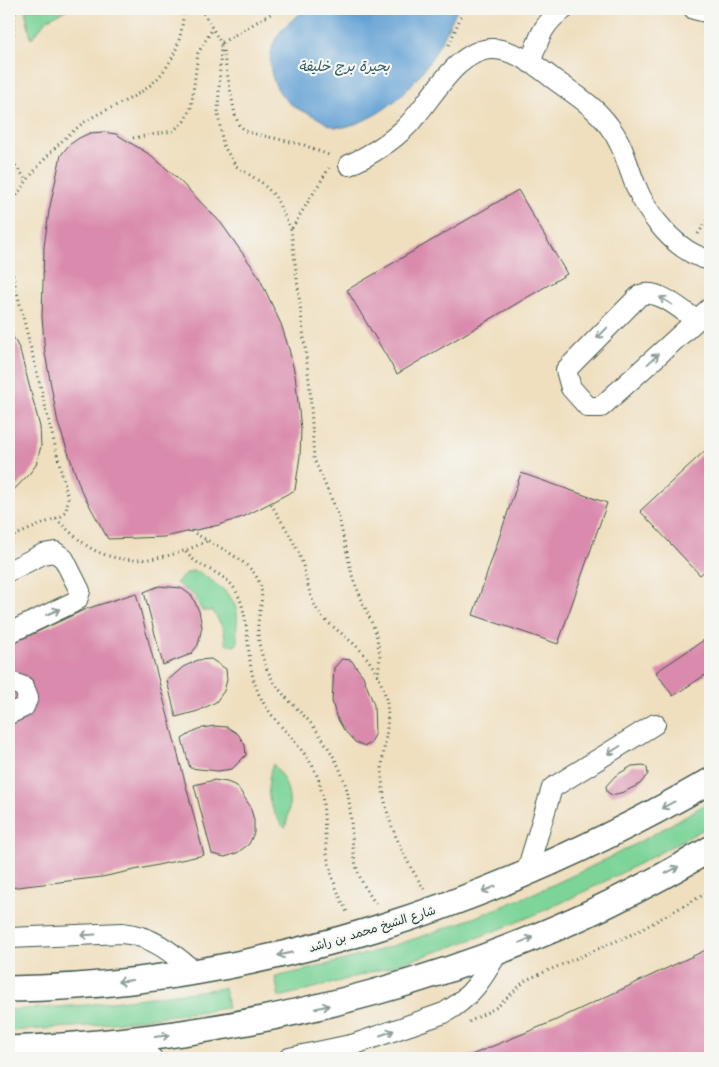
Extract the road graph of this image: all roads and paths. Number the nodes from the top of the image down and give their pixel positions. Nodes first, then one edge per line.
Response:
1 (15, 9) edge
2 (183, 9) edge
3 (201, 9) edge
4 (279, 9) edge
5 (464, 9) edge
6 (564, 9) edge
7 (694, 9) edge
8 (710, 13) edge
9 (213, 28) junction
10 (222, 44) junction
11 (444, 54) dead end
12 (530, 63) junction
13 (9, 89) edge
14 (133, 138) dead end
15 (9, 158) edge
16 (342, 162) junction
17 (27, 180) junction
18 (9, 197) edge
19 (13, 201) junction
20 (9, 208) edge
21 (291, 229) junction
22 (9, 260) edge
23 (710, 260) edge
24 (703, 313) edge
25 (270, 504) dead end
26 (56, 519) junction
27 (191, 531) dead end
28 (9, 538) edge
29 (208, 541) junction
30 (186, 552) junction
31 (9, 571) edge
32 (9, 633) edge
33 (378, 676) junction
34 (9, 684) edge
35 (9, 714) edge
36 (655, 724) dead end
37 (710, 781) edge
38 (710, 849) edge
39 (526, 874) junction
40 (710, 891) edge
41 (437, 909) junction
42 (390, 924) junction
43 (358, 935) junction
44 (10, 938) dead end
45 (499, 950) junction
46 (194, 972) junction
47 (9, 990) edge
48 (466, 1023) dead end
49 (120, 1041) junction
50 (9, 1049) edge
51 (356, 1051) edge
52 (152, 1058) edge
53 (289, 1058) edge

1 - 13 path
2 - 17 path
3 - 9 path
4 - 10 path
5 - 11 path
6 - 12 street
7 - 8 street
9 - 10 path
9 - 14 path
10 - 16 path
10 - 21 path
12 - 16 street
12 - 23 street
15 - 17 path
16 - 21 path
17 - 19 path
18 - 19 path
19 - 20 path
21 - 33 path
22 - 26 path
24 -> 24 street
25 - 33 path
26 - 28 path
26 - 30 path
27 - 29 path
29 - 30 path
29 - 42 path
30 - 43 path
32 -> 31 street
33 - 41 path
34 - 35 street
36 -> 39 street
37 -> 39 main road, شارع الشيخ محمد بن راشد
45 -> 38 main road
39 -> 41 main road, شارع الشيخ محمد بن راشد
40 - 48 path
41 - 42 main road, شارع الشيخ محمد بن راشد
42 - 43 main road, شارع الشيخ محمد بن راشد
43 -> 46 main road, شارع الشيخ محمد بن راشد
46 -> 44 street
49 -> 45 main road
51 -> 45 street
46 -> 47 main road, شارع الشيخ محمد بن راشد
49 - 50 main road
49 - 52 street
51 - 53 street

